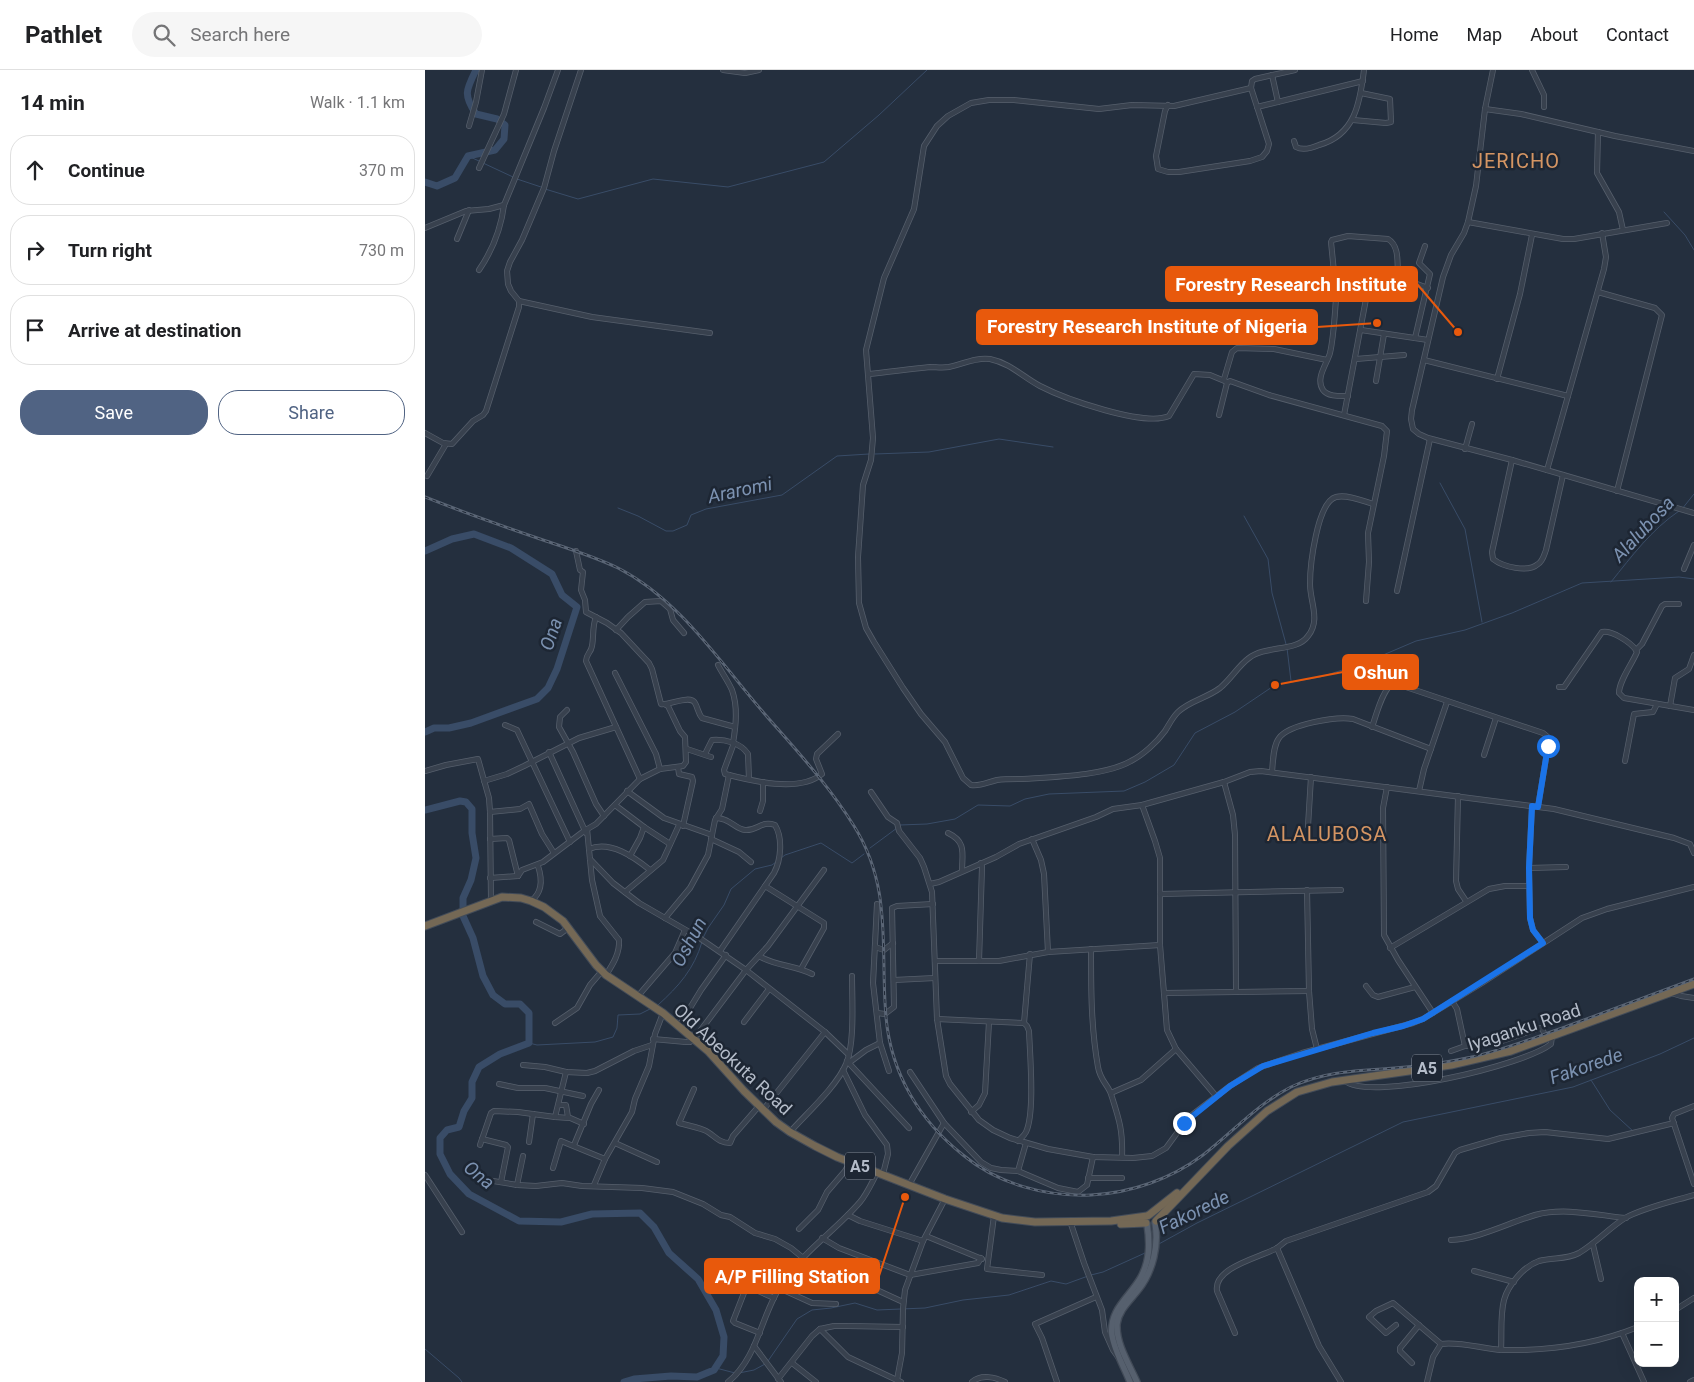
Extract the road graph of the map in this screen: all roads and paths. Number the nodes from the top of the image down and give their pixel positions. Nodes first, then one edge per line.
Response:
1 (482, 70) edge
2 (516, 70) edge
3 (558, 70) edge
4 (581, 70) edge
5 (723, 70) edge
6 (759, 70) edge
7 (1295, 70) edge
8 (1364, 70) edge
9 (1493, 70) edge
10 (1532, 70) edge
11 (1272, 75) junction
12 (1363, 81) junction
13 (1251, 88) junction
14 (1361, 92) junction
15 (1278, 102) junction
16 (1169, 105) junction
17 (1257, 107) junction
18 (1544, 107) dead end
19 (1485, 109) junction
20 (1353, 120) junction
21 (469, 126) dead end
22 (1598, 132) junction
23 (1294, 141) dead end
24 (1694, 151) edge
25 (479, 168) dead end
26 (503, 205) junction
27 (469, 210) junction
28 (1468, 222) junction
29 (1667, 223) dead end
30 (425, 228) edge
31 (1623, 230) junction
32 (1602, 234) junction
33 (1532, 235) junction
34 (457, 239) dead end
35 (1425, 246) dead end
36 (479, 270) dead end
37 (1398, 277) junction
38 (1337, 278) junction
39 (1370, 278) junction
40 (1428, 288) junction
41 (1598, 292) junction
42 (519, 301) junction
43 (1361, 330) junction
44 (710, 333) dead end
45 (1385, 334) junction
46 (1415, 338) junction
47 (1428, 340) junction
48 (1404, 354) dead end
49 (1380, 357) junction
50 (1356, 359) junction
51 (1327, 360) junction
52 (1424, 360) junction
53 (869, 374) junction
54 (1497, 379) junction
55 (1225, 381) junction
56 (1376, 381) dead end
57 (1348, 396) junction
58 (1568, 396) junction
59 (1219, 415) dead end
60 (1344, 415) junction
61 (1472, 424) dead end
62 (425, 433) edge
63 (1430, 439) junction
64 (446, 444) junction
65 (1465, 449) junction
66 (1511, 460) junction
67 (1547, 470) junction
68 (1563, 475) junction
69 (427, 476) dead end
70 (1617, 490) junction
71 (1373, 504) junction
72 (1694, 513) edge
73 (1694, 545) edge
74 (576, 551) dead end
75 (1684, 569) dead end
76 (1397, 591) dead end
77 (1367, 601) dead end
78 (1679, 604) dead end
79 (596, 617) junction
80 (616, 630) junction
81 (684, 633) dead end
82 (1636, 650) junction
83 (1694, 655) edge
84 (718, 664) dead end
85 (615, 673) dead end
86 (1559, 687) dead end
87 (1447, 702) junction
88 (1657, 704) junction
89 (666, 705) junction
90 (1670, 706) junction
91 (567, 710) dead end
92 (1694, 710) edge
93 (1496, 718) junction
94 (505, 725) dead end
95 (1372, 726) junction
96 (616, 727) junction
97 (735, 727) junction
98 (838, 734) dead end
99 (567, 743) junction
100 (733, 743) junction
101 (687, 749) junction
102 (1431, 749) junction
103 (549, 752) junction
104 (705, 754) junction
105 (1484, 754) dead end
106 (711, 757) dead end
107 (533, 761) junction
108 (1625, 761) dead end
109 (678, 767) junction
110 (660, 769) junction
111 (425, 771) edge
112 (1272, 772) junction
113 (729, 775) junction
114 (1311, 777) junction
115 (640, 779) junction
116 (749, 779) junction
117 (484, 781) junction
118 (763, 782) junction
119 (1224, 782) junction
120 (1387, 787) junction
121 (627, 791) junction
122 (1419, 791) junction
123 (871, 792) dead end
124 (1457, 796) junction
125 (615, 805) junction
126 (1142, 805) junction
127 (1532, 806) junction
128 (1538, 807) junction
129 (760, 811) dead end
130 (490, 812) junction
131 (604, 816) junction
132 (716, 818) junction
133 (681, 825) junction
134 (1308, 826) dead end
135 (643, 827) junction
136 (586, 832) junction
137 (948, 833) dead end
138 (711, 837) junction
139 (490, 838) junction
140 (1032, 839) junction
141 (570, 842) junction
142 (670, 844) junction
143 (589, 849) junction
144 (554, 853) junction
145 (1694, 853) edge
146 (630, 856) junction
147 (590, 859) junction
148 (751, 862) dead end
149 (981, 863) junction
150 (538, 866) junction
151 (1566, 867) dead end
152 (1529, 868) junction
153 (650, 870) junction
154 (823, 870) dead end
155 (962, 871) junction
156 (518, 876) junction
157 (490, 878) junction
158 (930, 884) junction
159 (765, 886) junction
160 (1529, 886) junction
161 (1694, 887) edge
162 (1307, 890) junction
163 (1341, 890) dead end
164 (625, 892) junction
165 (1235, 892) junction
166 (1160, 894) junction
167 (531, 901) junction
168 (1466, 901) junction
169 (488, 902) junction
170 (877, 904) dead end
171 (933, 904) junction
172 (797, 905) junction
173 (665, 918) junction
174 (537, 922) dead end
175 (426, 926) edge
176 (568, 928) junction
177 (685, 930) junction
178 (894, 942) junction
179 (1543, 943) junction
180 (1160, 945) junction
181 (875, 947) junction
182 (1390, 948) junction
183 (1091, 949) junction
184 (720, 951) junction
185 (1048, 952) junction
186 (1030, 954) junction
187 (726, 955) junction
188 (759, 956) junction
189 (935, 960) junction
190 (979, 961) junction
191 (801, 969) junction
192 (746, 970) junction
193 (604, 973) junction
194 (811, 974) dead end
195 (852, 976) dead end
196 (935, 978) junction
197 (894, 980) junction
198 (1694, 984) edge
199 (1366, 986) dead end
200 (1415, 987) junction
201 (769, 990) junction
202 (1309, 991) junction
203 (1236, 992) junction
204 (1164, 993) junction
205 (1671, 993) junction
206 (638, 996) junction
207 (1694, 998) edge
208 (1452, 1001) junction
209 (877, 1013) junction
210 (1433, 1013) junction
211 (663, 1014) junction
212 (937, 1019) junction
213 (744, 1022) dead end
214 (989, 1022) junction
215 (555, 1023) dead end
216 (1024, 1023) junction
217 (679, 1026) junction
218 (825, 1032) junction
219 (1549, 1037) junction
220 (653, 1039) junction
221 (694, 1039) junction
222 (880, 1043) junction
223 (652, 1045) junction
224 (1465, 1046) junction
225 (1176, 1049) junction
226 (1317, 1049) junction
227 (1451, 1051) dead end
228 (849, 1055) junction
229 (849, 1062) junction
230 (523, 1064) dead end
231 (843, 1070) junction
232 (889, 1071) dead end
233 (566, 1072) junction
234 (910, 1072) dead end
235 (1344, 1080) junction
236 (499, 1084) dead end
237 (694, 1089) dead end
238 (599, 1090) dead end
239 (562, 1091) junction
240 (1111, 1093) junction
241 (583, 1096) dead end
242 (1217, 1096) junction
243 (559, 1105) junction
244 (1694, 1106) edge
245 (761, 1108) junction
246 (971, 1112) junction
247 (533, 1114) junction
248 (555, 1118) junction
249 (569, 1118) junction
250 (944, 1123) junction
251 (584, 1124) junction
252 (1674, 1124) junction
253 (909, 1128) dead end
254 (790, 1132) junction
255 (482, 1139) junction
256 (1018, 1141) junction
257 (529, 1142) dead end
258 (615, 1143) junction
259 (1026, 1143) junction
260 (480, 1145) dead end
261 (574, 1145) junction
262 (523, 1156) dead end
263 (1093, 1157) junction
264 (1122, 1158) junction
265 (605, 1159) junction
266 (657, 1162) dead end
267 (850, 1162) junction
268 (553, 1168) dead end
269 (1018, 1170) junction
270 (880, 1173) junction
271 (425, 1175) edge
272 (1088, 1178) junction
273 (1122, 1178) dead end
274 (481, 1179) dead end
275 (501, 1182) junction
276 (1694, 1184) edge
277 (594, 1185) junction
278 (909, 1185) junction
279 (517, 1186) junction
280 (1694, 1195) edge
281 (945, 1199) junction
282 (849, 1215) junction
283 (995, 1216) junction
284 (1626, 1218) junction
285 (1150, 1220) junction
286 (1070, 1222) junction
287 (799, 1230) dead end
288 (462, 1232) dead end
289 (822, 1238) junction
290 (924, 1238) junction
291 (1451, 1240) dead end
292 (1593, 1245) junction
293 (1277, 1248) junction
294 (802, 1257) junction
295 (981, 1258) junction
296 (987, 1261) junction
297 (816, 1265) dead end
298 (1474, 1271) dead end
299 (751, 1274) dead end
300 (910, 1275) junction
301 (1042, 1275) dead end
302 (1601, 1279) dead end
303 (1514, 1282) junction
304 (747, 1286) junction
305 (779, 1288) junction
306 (1096, 1297) junction
307 (773, 1298) junction
308 (1694, 1298) edge
309 (903, 1302) junction
310 (836, 1304) dead end
311 (1679, 1307) edge
312 (1419, 1325) junction
313 (1396, 1326) dead end
314 (903, 1327) junction
315 (1634, 1328) edge
316 (819, 1329) junction
317 (760, 1333) junction
318 (1235, 1333) dead end
319 (1622, 1333) junction
320 (1441, 1344) junction
321 (754, 1346) junction
322 (1501, 1350) junction
323 (1121, 1359) junction
324 (792, 1363) junction
325 (1412, 1363) dead end
326 (780, 1380) edge
327 (1694, 1380) edge
328 (899, 1381) edge
329 (728, 1382) edge
330 (817, 1382) edge
331 (972, 1382) edge
332 (1005, 1382) edge
333 (1057, 1382) edge
334 (1130, 1382) edge
335 (1137, 1382) edge
336 (1341, 1382) edge
337 (1427, 1382) edge
338 (1644, 1382) edge
339 (1690, 1382) edge

1 - 21 street
2 - 25 street
3 - 26 street
4 - 42 street
5 - 6 street
7 - 11 street
8 - 12 street
9 - 19 street
10 - 18 street
11 - 13 street
11 - 15 street
12 - 14 street
12 - 15 street
13 - 16 street
13 - 17 street
14 - 20 street
14 - 20 street
15 - 17 street
16 - 17 street
16 - 53 street
19 - 22 street
19 - 28 street
20 - 23 street
22 - 24 street
22 - 31 street
26 - 27 street
26 - 36 street
27 - 30 street
27 - 34 street
28 - 33 street
28 - 47 street
29 - 31 street
31 - 32 street
32 - 33 street
32 - 41 street
33 - 54 street
35 - 40 street
37 - 38 street
37 - 39 street
37 - 40 street
38 - 39 street
38 - 51 street
39 - 43 street
40 - 46 street
41 - 58 street
41 - 70 street
42 - 44 street
42 - 64 street
43 - 45 street
43 - 50 street
45 - 46 street
45 - 49 street
46 - 47 street
47 - 52 street
48 - 49 street
49 - 50 street
49 - 56 street
50 - 57 street
51 - 55 street
51 - 57 street
52 - 54 street
52 - 63 street
53 - 55 street
53 - 71 street
54 - 58 street
55 - 59 street
55 - 60 street
57 - 60 street
58 - 67 street
60 - 71 street
61 - 65 street
62 - 64 street
63 - 65 street
63 - 76 street
64 - 69 street
65 - 66 street
66 - 67 street
66 - 68 street
67 - 68 street
68 - 70 street
70 - 72 street
71 - 77 street
73 - 75 street
74 - 79 street
78 - 82 street
79 - 80 street
79 - 96 street
80 - 81 street
80 - 89 street
82 - 86 street
82 - 88 street
83 - 90 street
84 - 97 street
85 - 110 street
87 - 93 street
87 - 95 street
87 - 102 street
88 - 90 street
88 - 108 street
89 - 97 street
89 - 101 street
90 - 92 street
91 - 99 street
93 - 105 street
93 - 128 street
94 - 107 street
95 - 102 street
95 - 112 street
96 - 99 street
96 - 115 street
97 - 100 street
98 - 118 street
99 - 103 street
99 - 131 street
100 - 104 street
100 - 113 street
100 - 116 street
101 - 104 street
101 - 109 street
102 - 122 street
103 - 107 street
103 - 136 street
104 - 106 street
107 - 117 street
107 - 141 street
109 - 110 street
109 - 133 street
110 - 115 street
111 - 117 street
112 - 114 street
112 - 119 street
113 - 116 street
113 - 132 street
114 - 120 street
114 - 134 street
115 - 121 street
116 - 118 street
117 - 130 street
118 - 129 street
119 - 126 street
119 - 165 street
120 - 122 street
120 - 182 street
121 - 125 street
121 - 133 street
122 - 124 street
123 - 158 street
124 - 127 street
124 - 168 street
125 - 131 street
125 - 135 street
126 - 140 street
126 - 166 street
127 - 128 street
127 - 152 street
128 - 145 street
130 - 139 street
130 - 144 street
131 - 136 street
132 - 138 street
132 - 159 street
133 - 138 street
133 - 142 street
135 - 142 street
135 - 146 street
136 - 141 street
136 - 143 street
137 - 155 street
138 - 148 street
138 - 173 street
139 - 156 street
139 - 157 street
140 - 149 street
140 - 185 street
141 - 144 street
142 - 153 street
143 - 146 street
143 - 147 street
144 - 150 street
146 - 153 street
147 - 164 street
147 - 193 street
149 - 155 street
149 - 190 street
150 - 156 street
150 - 167 street
151 - 152 street
152 - 160 street
153 - 164 street
154 - 172 street
155 - 158 street
156 - 157 street
157 - 169 street
158 - 171 street
159 - 172 street
159 - 184 street
160 - 168 street
160 - 179 street
161 - 179 street
162 - 163 street
162 - 165 street
162 - 202 street
164 - 173 street
165 - 166 street
165 - 203 street
166 - 180 street
167 - 169 highway, Old Abeokuta Road / A5
167 - 176 highway, Old Abeokuta Road / A5
168 - 182 street
169 - 175 highway, Old Abeokuta Road / A5
170 - 181 street
171 - 178 street
171 - 189 street
172 - 188 street
172 - 191 street
173 - 177 street
174 - 176 street
176 - 193 highway, Old Abeokuta Road / A5
177 - 184 street
177 - 206 street
178 - 181 street
178 - 197 street
179 - 208 street
180 - 183 street
180 - 204 street
181 - 209 street
182 - 200 street
183 - 185 street
183 - 240 street
184 - 187 street
185 - 186 street
186 - 190 street
186 - 216 street
187 - 192 street
187 - 217 street
188 - 191 street
188 - 192 street
189 - 190 street
189 - 196 street
191 - 194 street
192 - 201 street
192 - 221 street
193 - 206 highway, Old Abeokuta Road / A5
193 - 215 street
195 - 228 street
196 - 197 street
196 - 212 street
197 - 209 street
198 - 205 highway, Iyaganku Road / A5
199 - 200 street
200 - 210 street
201 - 213 street
201 - 218 street
202 - 203 street
202 - 226 street
203 - 204 street
204 - 225 street
205 - 207 street
205 - 219 highway, Iyaganku Road / A5
206 - 211 highway, Old Abeokuta Road / A5
208 - 210 street
208 - 224 street
209 - 222 street
210 - 226 street
211 - 217 highway, Old Abeokuta Road / A5
211 - 220 street
212 - 214 street
212 - 246 street
214 - 216 street
214 - 246 street
216 - 256 street
217 - 221 highway, Old Abeokuta Road / A5
218 - 228 street
218 - 245 street
219 - 224 street
219 - 235 highway, Iyaganku Road / A5
219 - 235 street
220 - 221 street
220 - 223 street
221 - 245 highway, Old Abeokuta Road / A5
222 - 229 street
222 - 232 street
223 - 233 street
223 - 258 street
224 - 227 street
225 - 240 street
225 - 242 street
226 - 242 street
228 - 229 street
229 - 231 street
229 - 253 street
230 - 233 street
231 - 254 street
231 - 270 street
233 - 239 street
234 - 250 street
235 - 285 highway, Iyaganku Road / A5
236 - 239 street
237 - 245 street
238 - 251 street
239 - 241 street
239 - 243 street
240 - 264 street
242 - 264 street
243 - 248 street
243 - 249 street
244 - 252 street
245 - 254 highway, Old Abeokuta Road / A5
246 - 256 street
247 - 248 street
247 - 255 street
247 - 257 street
248 - 249 street
249 - 251 street
250 - 269 street
250 - 278 street
251 - 261 street
252 - 276 street
252 - 293 street
254 - 267 highway, Old Abeokuta Road / A5
255 - 260 street
255 - 275 street
256 - 259 street
258 - 265 street
258 - 266 street
259 - 263 street
259 - 269 street
261 - 265 street
261 - 268 street
262 - 279 street
263 - 264 street
263 - 272 street
265 - 277 street
267 - 270 highway, Old Abeokuta Road / A5
267 - 287 street
269 - 272 street
270 - 278 highway, Old Abeokuta Road / A5
270 - 282 street
271 - 288 street
272 - 273 street
274 - 275 street
275 - 279 street
277 - 279 street
277 - 294 street
278 - 281 highway, Old Abeokuta Road / A5
280 - 284 street
281 - 283 highway, Old Abeokuta Road / A5
281 - 290 street
282 - 289 street
282 - 290 street
283 - 286 highway, Old Abeokuta Road / A5
283 - 296 street
284 - 291 street
284 - 292 street
285 - 286 highway, Old Abeokuta Road / A5
285 - 323 main road
285 - 335 main road
286 - 306 street
289 - 294 street
289 - 300 street
290 - 295 street
290 - 300 street
292 - 302 street
292 - 303 street
293 - 318 street
293 - 336 street
294 - 305 street
295 - 296 street
295 - 300 street
296 - 301 street
297 - 309 street
298 - 303 street
299 - 304 street
300 - 309 street
303 - 322 street
304 - 307 street
304 - 317 street
305 - 307 street
305 - 310 street
306 - 323 street
306 - 333 street
307 - 317 street
308 - 311 street
309 - 314 street
312 - 313 street
312 - 320 street
312 - 325 street
314 - 316 street
314 - 328 street
315 - 319 street
316 - 324 street
316 - 328 street
317 - 321 street
319 - 322 street
319 - 338 street
320 - 322 street
320 - 337 street
321 - 326 street
321 - 329 street
323 - 334 main road
324 - 326 street
324 - 330 street
327 - 339 street
331 - 332 street

